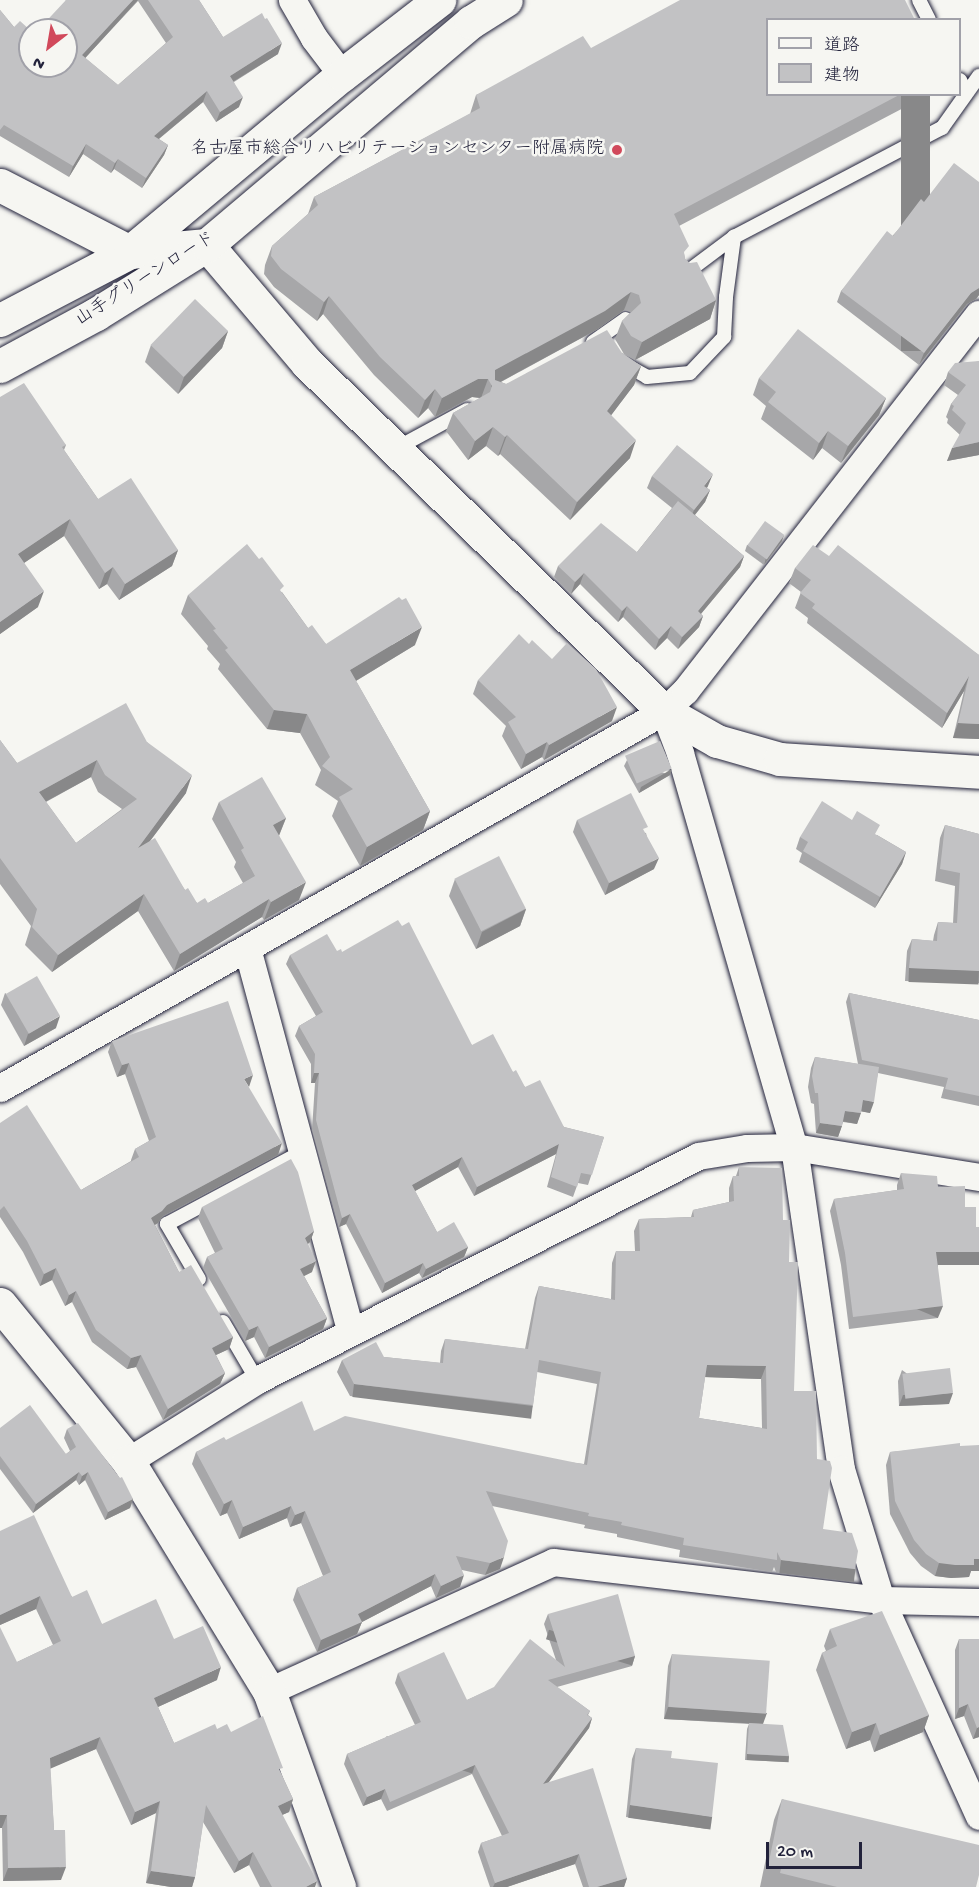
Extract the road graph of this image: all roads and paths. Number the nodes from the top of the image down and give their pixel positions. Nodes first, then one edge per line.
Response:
1 (292, 0) edge
2 (439, 0) edge
3 (506, 0) edge
4 (922, 1) edge
5 (928, 18) edge
6 (342, 75) junction
7 (979, 76) edge
8 (961, 82) edge
9 (966, 93) junction
10 (0, 185) edge
11 (734, 237) junction
12 (207, 245) junction
13 (130, 252) junction
14 (686, 273) edge
15 (979, 314) edge
16 (0, 320) edge
17 (626, 320) edge
18 (608, 345) junction
19 (584, 347) edge
20 (0, 366) edge
21 (476, 405) edge
22 (395, 449) junction
23 (664, 711) junction
24 (979, 772) edge
25 (247, 948) junction
26 (2, 1082) edge
27 (794, 1147) junction
28 (302, 1152) junction
29 (979, 1177) edge
30 (206, 1292) edge
31 (0, 1304) edge
32 (218, 1312) edge
33 (350, 1330) junction
34 (256, 1380) junction
35 (128, 1461) junction
36 (881, 1600) junction
37 (979, 1602) edge
38 (269, 1691) junction
39 (979, 1816) edge
40 (339, 1887) edge

1 - 6 street
2 - 6 street, 山手グリーンロード
3 - 12 street, 山手グリーンロード
4 - 5 lane
6 - 13 street, 山手グリーンロード
7 - 9 lane
8 - 9 lane
9 - 11 lane
10 - 13 street
11 - 14 lane
11 - 18 lane
12 - 13 street
12 - 20 street, 山手グリーンロード
12 - 22 street
13 - 16 street, 山手グリーンロード
15 - 23 street
17 - 18 lane
18 - 19 lane
21 - 22 lane
22 - 23 street
23 - 24 street
23 - 25 street
23 - 27 street
25 - 26 street
25 - 28 street
27 - 29 street
27 - 33 street
27 - 36 street
28 - 30 lane
28 - 33 street
31 - 35 street
32 - 34 lane
33 - 34 street
34 - 35 street
35 - 38 street
36 - 37 street
36 - 38 street
36 - 39 street
38 - 40 street

